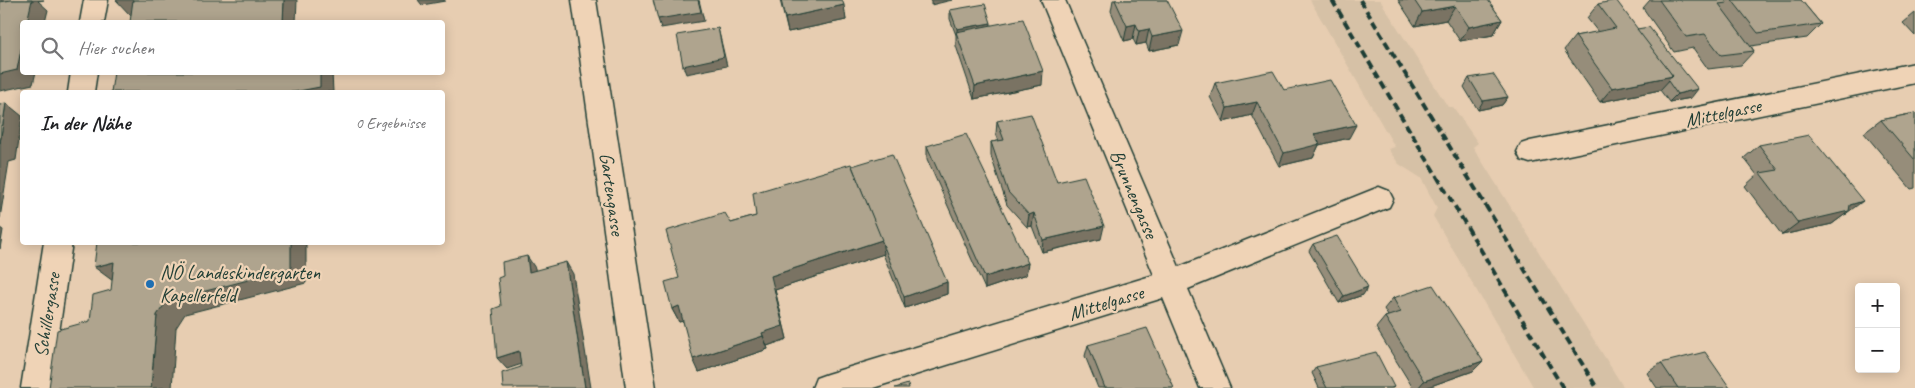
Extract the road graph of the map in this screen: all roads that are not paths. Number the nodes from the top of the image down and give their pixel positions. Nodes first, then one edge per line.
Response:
1 (96, 0) edge
2 (584, 0) edge
3 (1053, 0) edge
4 (92, 20) edge
5 (1915, 73) edge
6 (84, 75) edge
7 (81, 90) edge
8 (1530, 152) dead end
9 (1379, 199) dead end
10 (58, 245) edge
11 (1171, 283) junction
12 (36, 388) edge
13 (641, 388) edge
14 (827, 388) edge
15 (1215, 388) edge

1 - 4 street
2 - 13 street, Gartengasse
3 - 11 street, Brunnengasse
5 - 8 street, Mittelgasse
6 - 7 street
9 - 11 street, Mittelgasse
10 - 12 street, Schillergasse
11 - 14 street, Mittelgasse
11 - 15 street, Brunnengasse

